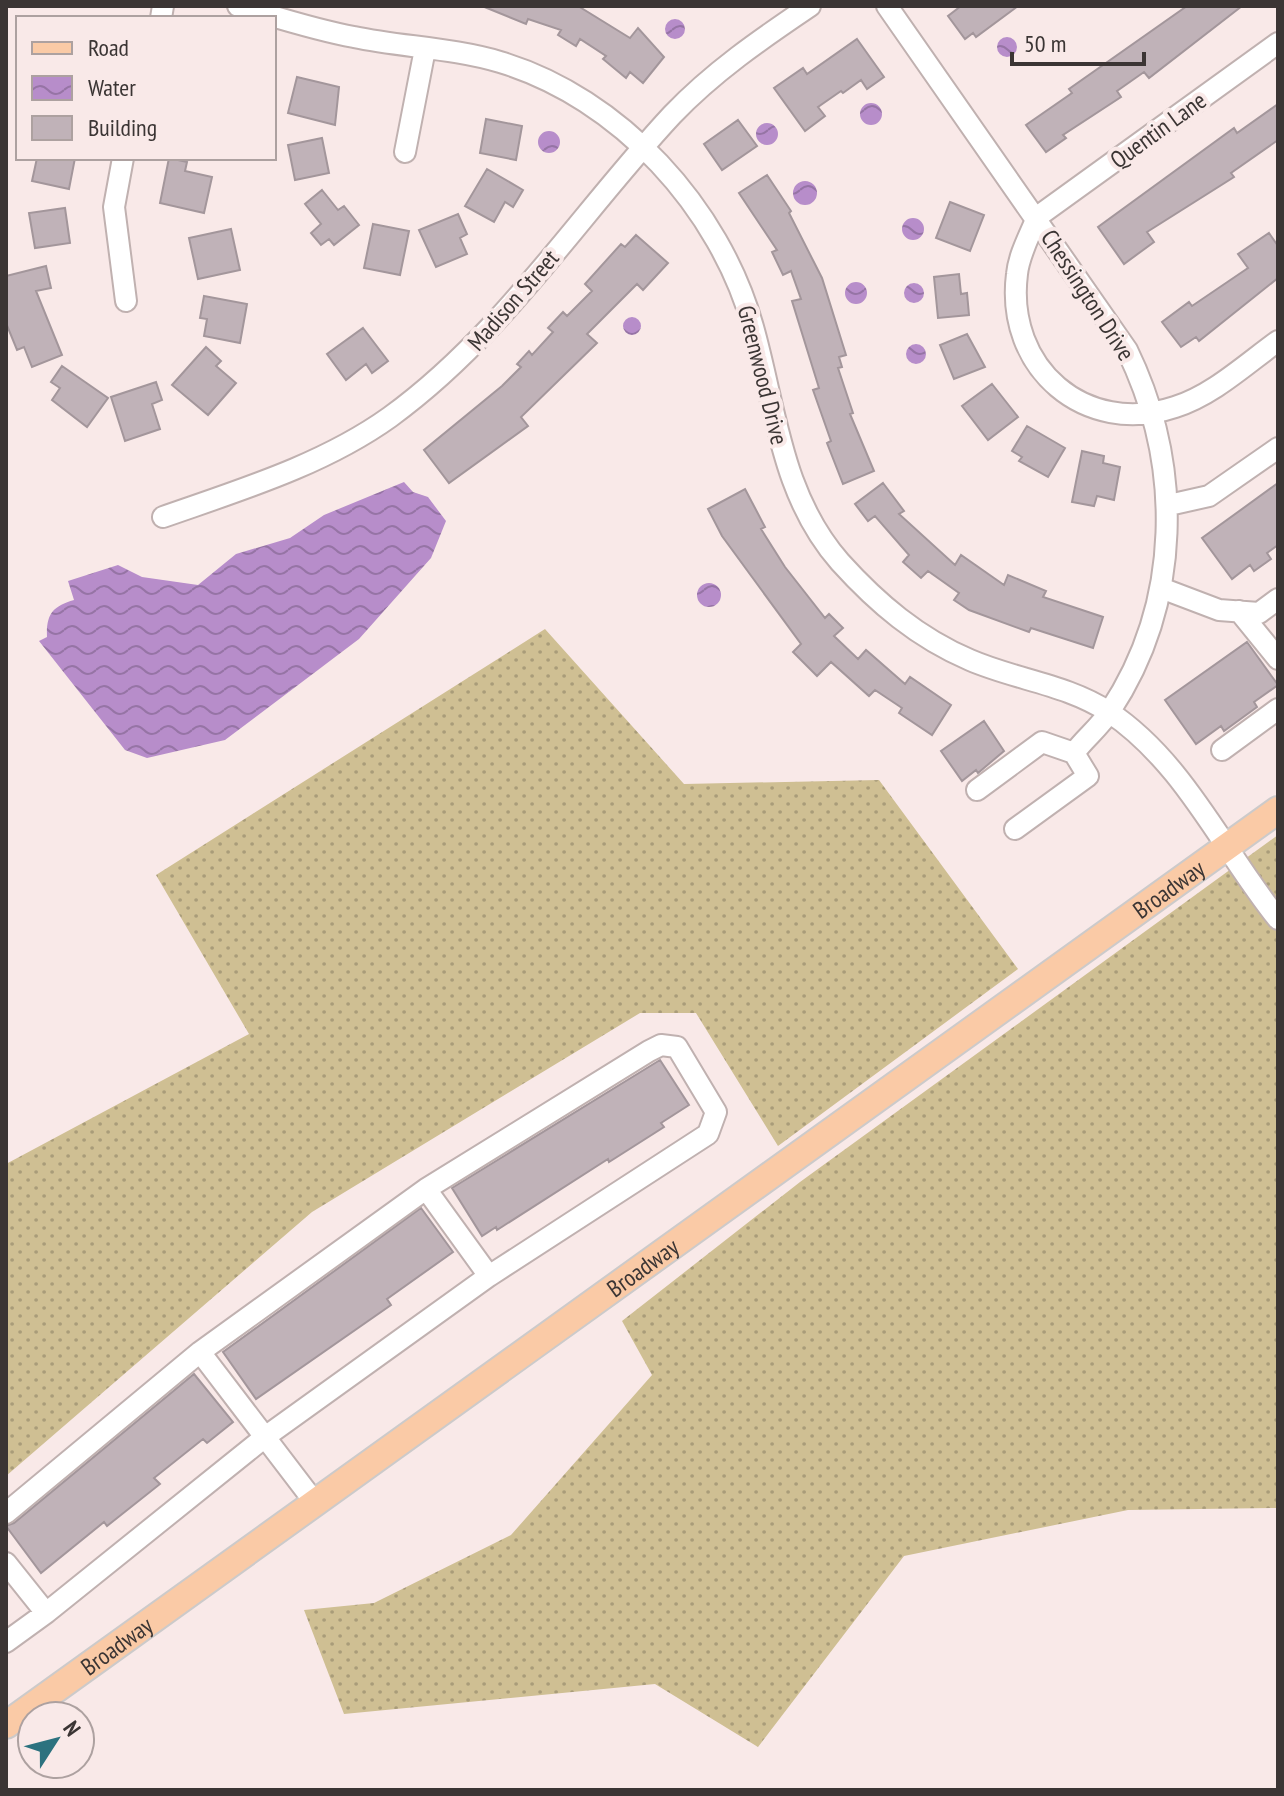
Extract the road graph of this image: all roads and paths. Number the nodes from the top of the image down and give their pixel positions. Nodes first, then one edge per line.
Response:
1 (238, 6) edge
2 (810, 6) edge
3 (887, 6) edge
4 (274, 16) edge
5 (276, 17) edge
6 (1278, 43) edge
7 (425, 49) junction
8 (644, 149) junction
9 (405, 152) dead end
10 (123, 160) edge
11 (1037, 217) junction
12 (126, 301) dead end
13 (1278, 341) edge
14 (1154, 412) junction
15 (1278, 448) edge
16 (1169, 505) junction
17 (163, 517) dead end
18 (1161, 588) junction
19 (1278, 599) edge
20 (1239, 611) junction
21 (1278, 659) edge
22 (1278, 709) edge
23 (1109, 712) junction
24 (1222, 750) dead end
25 (1074, 753) junction
26 (977, 790) dead end
27 (1278, 810) edge
28 (1015, 829) dead end
29 (1228, 847) junction
30 (1278, 919) edge
31 (426, 1189) junction
32 (489, 1276) junction
33 (200, 1352) junction
34 (265, 1437) junction
35 (316, 1504) junction
36 (6, 1513) edge
37 (6, 1563) edge
38 (46, 1613) junction
39 (6, 1642) edge
40 (6, 1725) edge

1 - 4 street, Greenwood Drive
2 - 8 street, Madison Street
3 - 11 street, Chessington Drive
5 - 7 street, Greenwood Drive
6 - 11 street, Quentin Lane
7 - 8 street, Greenwood Drive
7 - 9 street
8 - 17 street, Madison Street
8 - 23 street, Greenwood Drive
10 - 12 street
11 - 14 street, Chessington Drive
11 - 14 street
13 - 14 street
14 - 16 street, Chessington Drive
15 - 16 street
16 - 18 street, Chessington Drive
18 - 20 street
18 - 23 street, Chessington Drive
19 - 20 street
20 - 21 street
22 - 24 street
23 - 25 street, Chessington Drive
23 - 29 street, Greenwood Drive
25 - 26 street
25 - 28 street
27 - 29 main road, Broadway
29 - 30 street, Greenwood Drive
29 - 35 main road, Broadway
31 - 32 street
31 - 32 street
31 - 33 street
32 - 34 street
33 - 34 street
33 - 36 street
34 - 35 street
34 - 38 street
35 - 40 main road, Broadway
37 - 38 street
38 - 39 street

